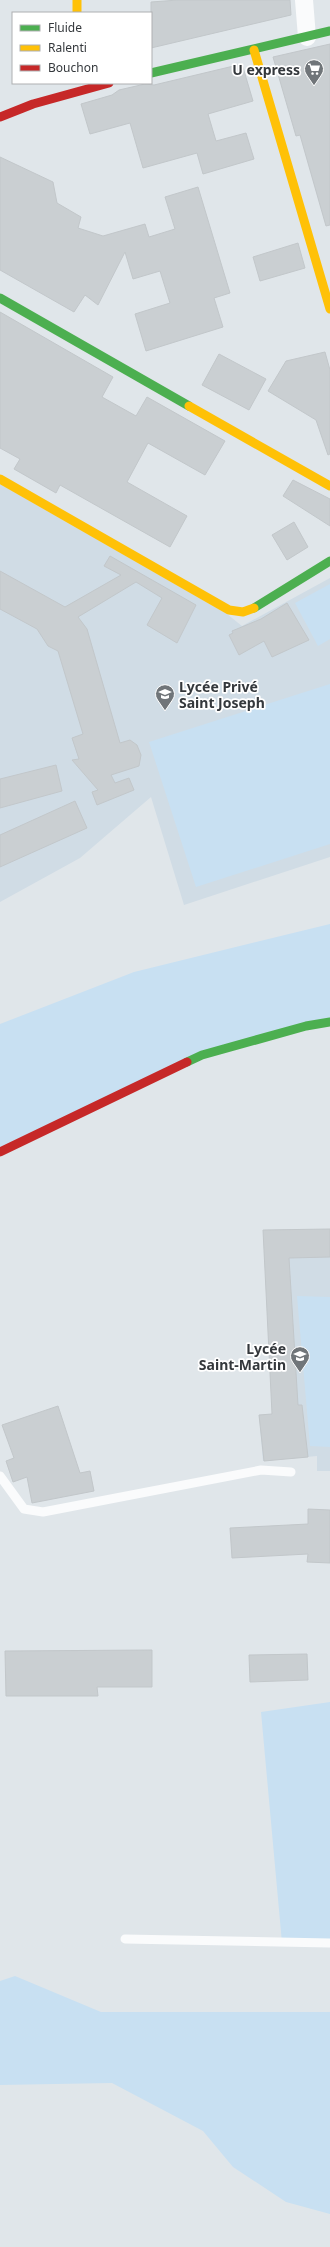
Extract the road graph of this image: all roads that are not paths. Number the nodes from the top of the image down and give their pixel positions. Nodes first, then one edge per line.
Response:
1 (77, 0) edge
2 (304, 0) edge
3 (78, 12) edge
4 (330, 30) edge
5 (307, 37) junction
6 (254, 50) junction
7 (152, 73) edge
8 (102, 84) edge
9 (79, 87) edge
10 (0, 117) edge
11 (0, 298) edge
12 (330, 309) edge
13 (0, 479) edge
14 (330, 486) edge
15 (330, 561) edge
16 (330, 1022) edge
17 (0, 1152) edge
18 (291, 1472) dead end
19 (0, 1476) edge
20 (125, 1939) dead end
21 (330, 1943) edge

1 - 3 street
2 - 5 street
4 - 5 street
5 - 6 street
6 - 7 street
6 - 12 street
8 - 9 street
9 - 10 street
11 - 14 street
13 - 15 street
16 - 17 street
18 - 19 lane
20 - 21 lane

